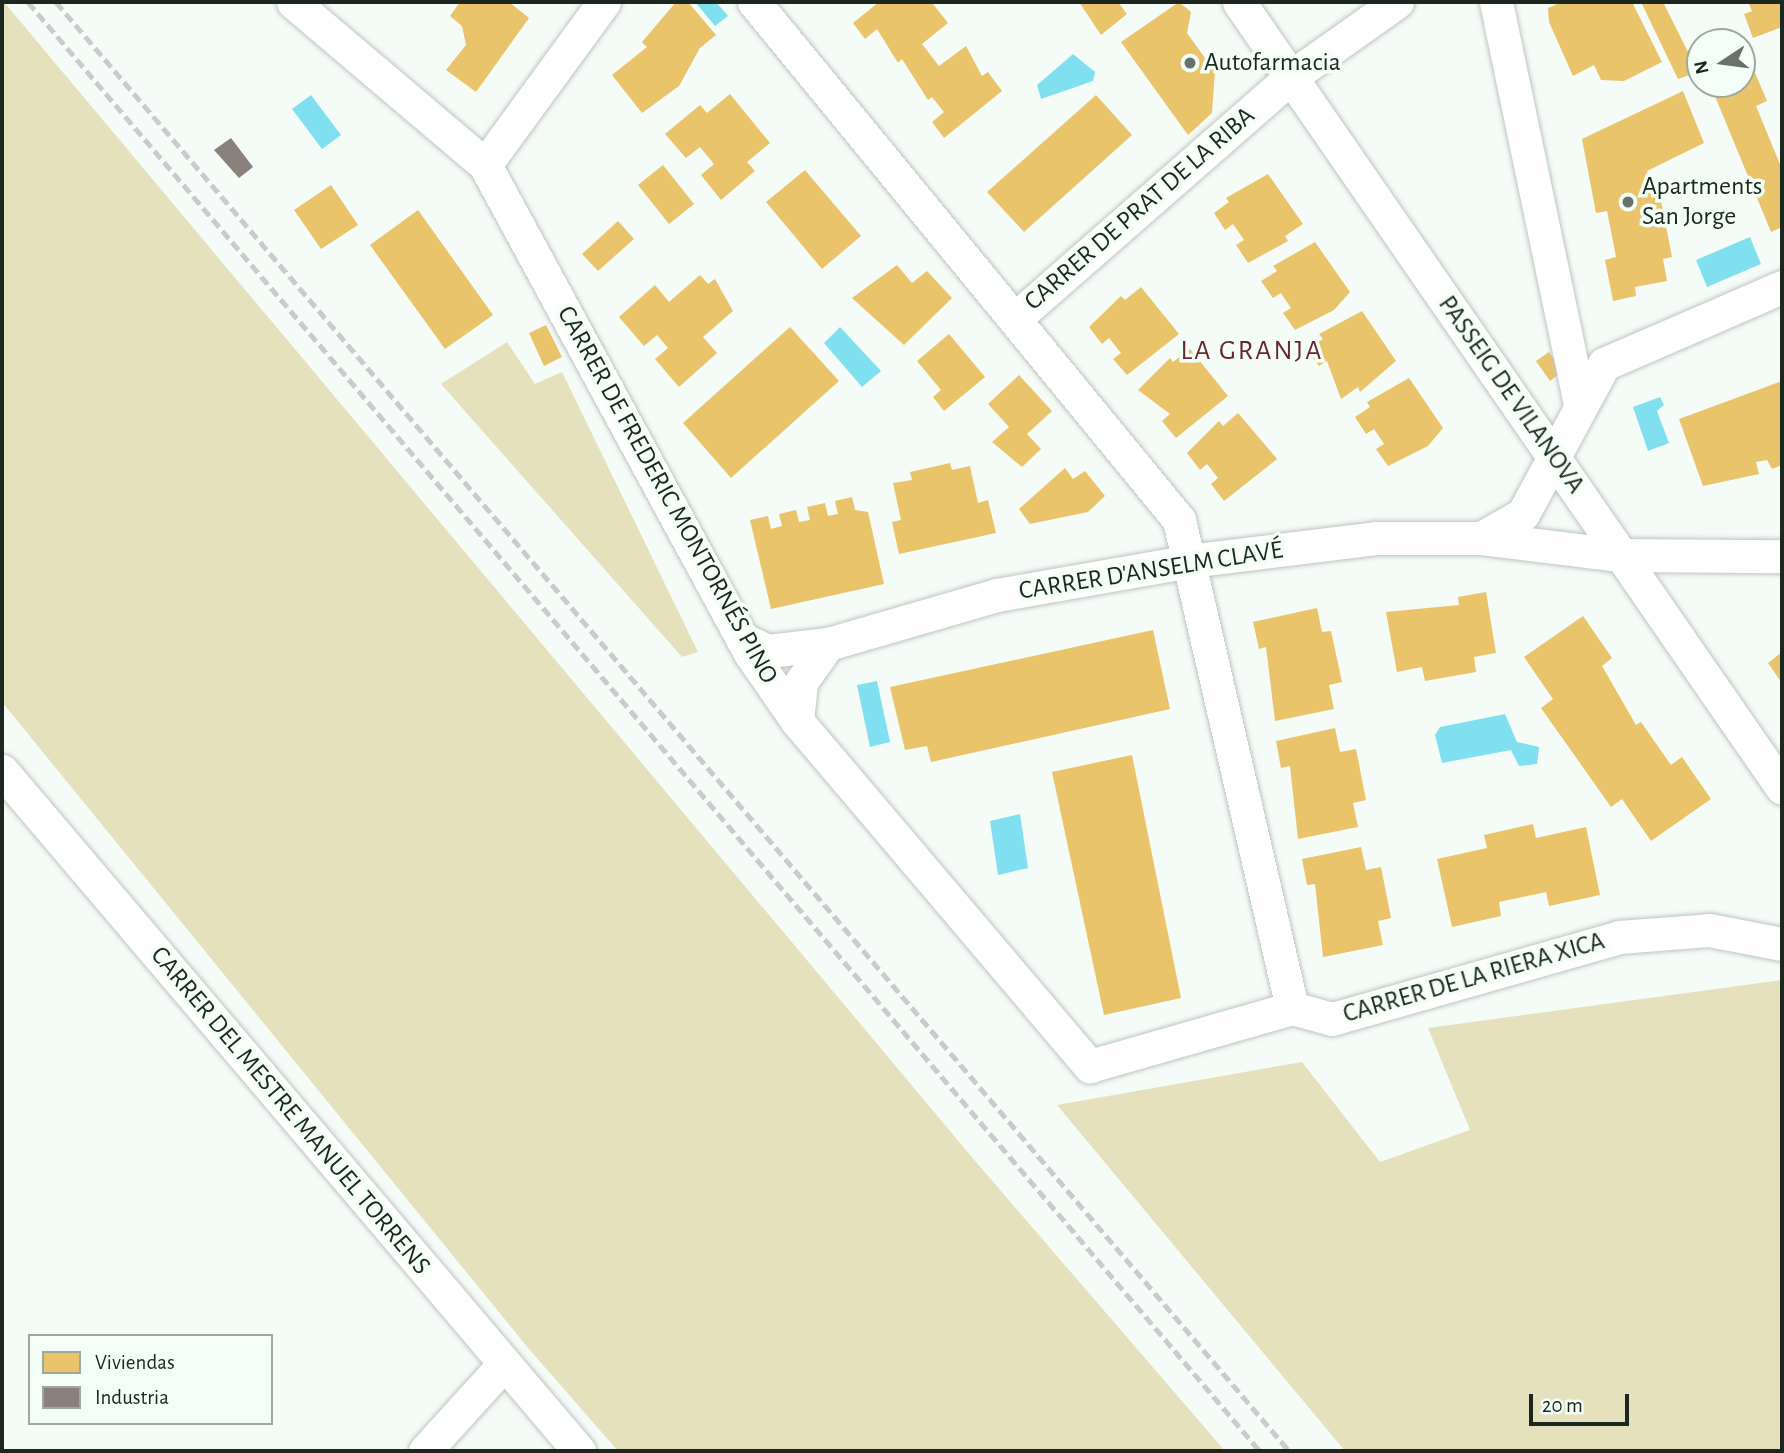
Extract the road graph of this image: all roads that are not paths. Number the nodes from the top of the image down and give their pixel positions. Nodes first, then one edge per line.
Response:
1 (293, 2) edge
2 (604, 2) edge
3 (754, 2) edge
4 (1239, 2) edge
5 (1397, 2) edge
6 (1496, 2) edge
7 (1291, 77) junction
8 (485, 164) junction
9 (1782, 287) edge
10 (1018, 316) junction
11 (1579, 400) junction
12 (1555, 459) junction
13 (1481, 538) junction
14 (1620, 555) junction
15 (1767, 556) edge
16 (1189, 561) junction
17 (1782, 584) edge
18 (742, 639) junction
19 (828, 644) junction
20 (797, 721) junction
21 (2, 771) edge
22 (1782, 788) edge
23 (1782, 944) edge
24 (1292, 1008) junction
25 (504, 1364) junction
26 (425, 1451) edge
27 (579, 1451) edge

1 - 8 street, CARRER DE FREDERIC MONTORNÉS PINO
2 - 8 street
3 - 10 street
4 - 7 street, PASSEIG DE VILANOVA
5 - 7 street, CARRER DE PRAT DE LA RIBA
6 - 11 street
7 - 10 street, CARRER DE PRAT DE LA RIBA
7 - 12 street, PASSEIG DE VILANOVA
8 - 18 street, CARRER DE FREDERIC MONTORNÉS PINO
9 - 11 street, CARRER D'ANSELM CLAVÉ
10 - 16 street
11 - 12 street, CARRER D'ANSELM CLAVÉ
12 - 13 street, CARRER D'ANSELM CLAVÉ
12 - 14 street, PASSEIG DE VILANOVA
13 - 14 street, CARRER D'ANSELM CLAVÉ
13 - 16 street, CARRER D'ANSELM CLAVÉ
14 - 15 street, CARRER D'ANSELM CLAVÉ
14 - 22 street, PASSEIG DE VILANOVA
15 - 17 street
16 - 19 street, CARRER D'ANSELM CLAVÉ
16 - 24 street
18 - 19 street, CARRER D'ANSELM CLAVÉ
18 - 20 street, CARRER DE FREDERIC MONTORNÉS PINO
19 - 20 street
20 - 24 street, CARRER DE FREDERIC MONTORNÉS PINO
21 - 25 street, CARRER DEL MESTRE MANUEL TORRENS
23 - 24 street, CARRER DE LA RIERA XICA
25 - 26 street
25 - 27 street, CARRER DEL MESTRE MANUEL TORRENS

